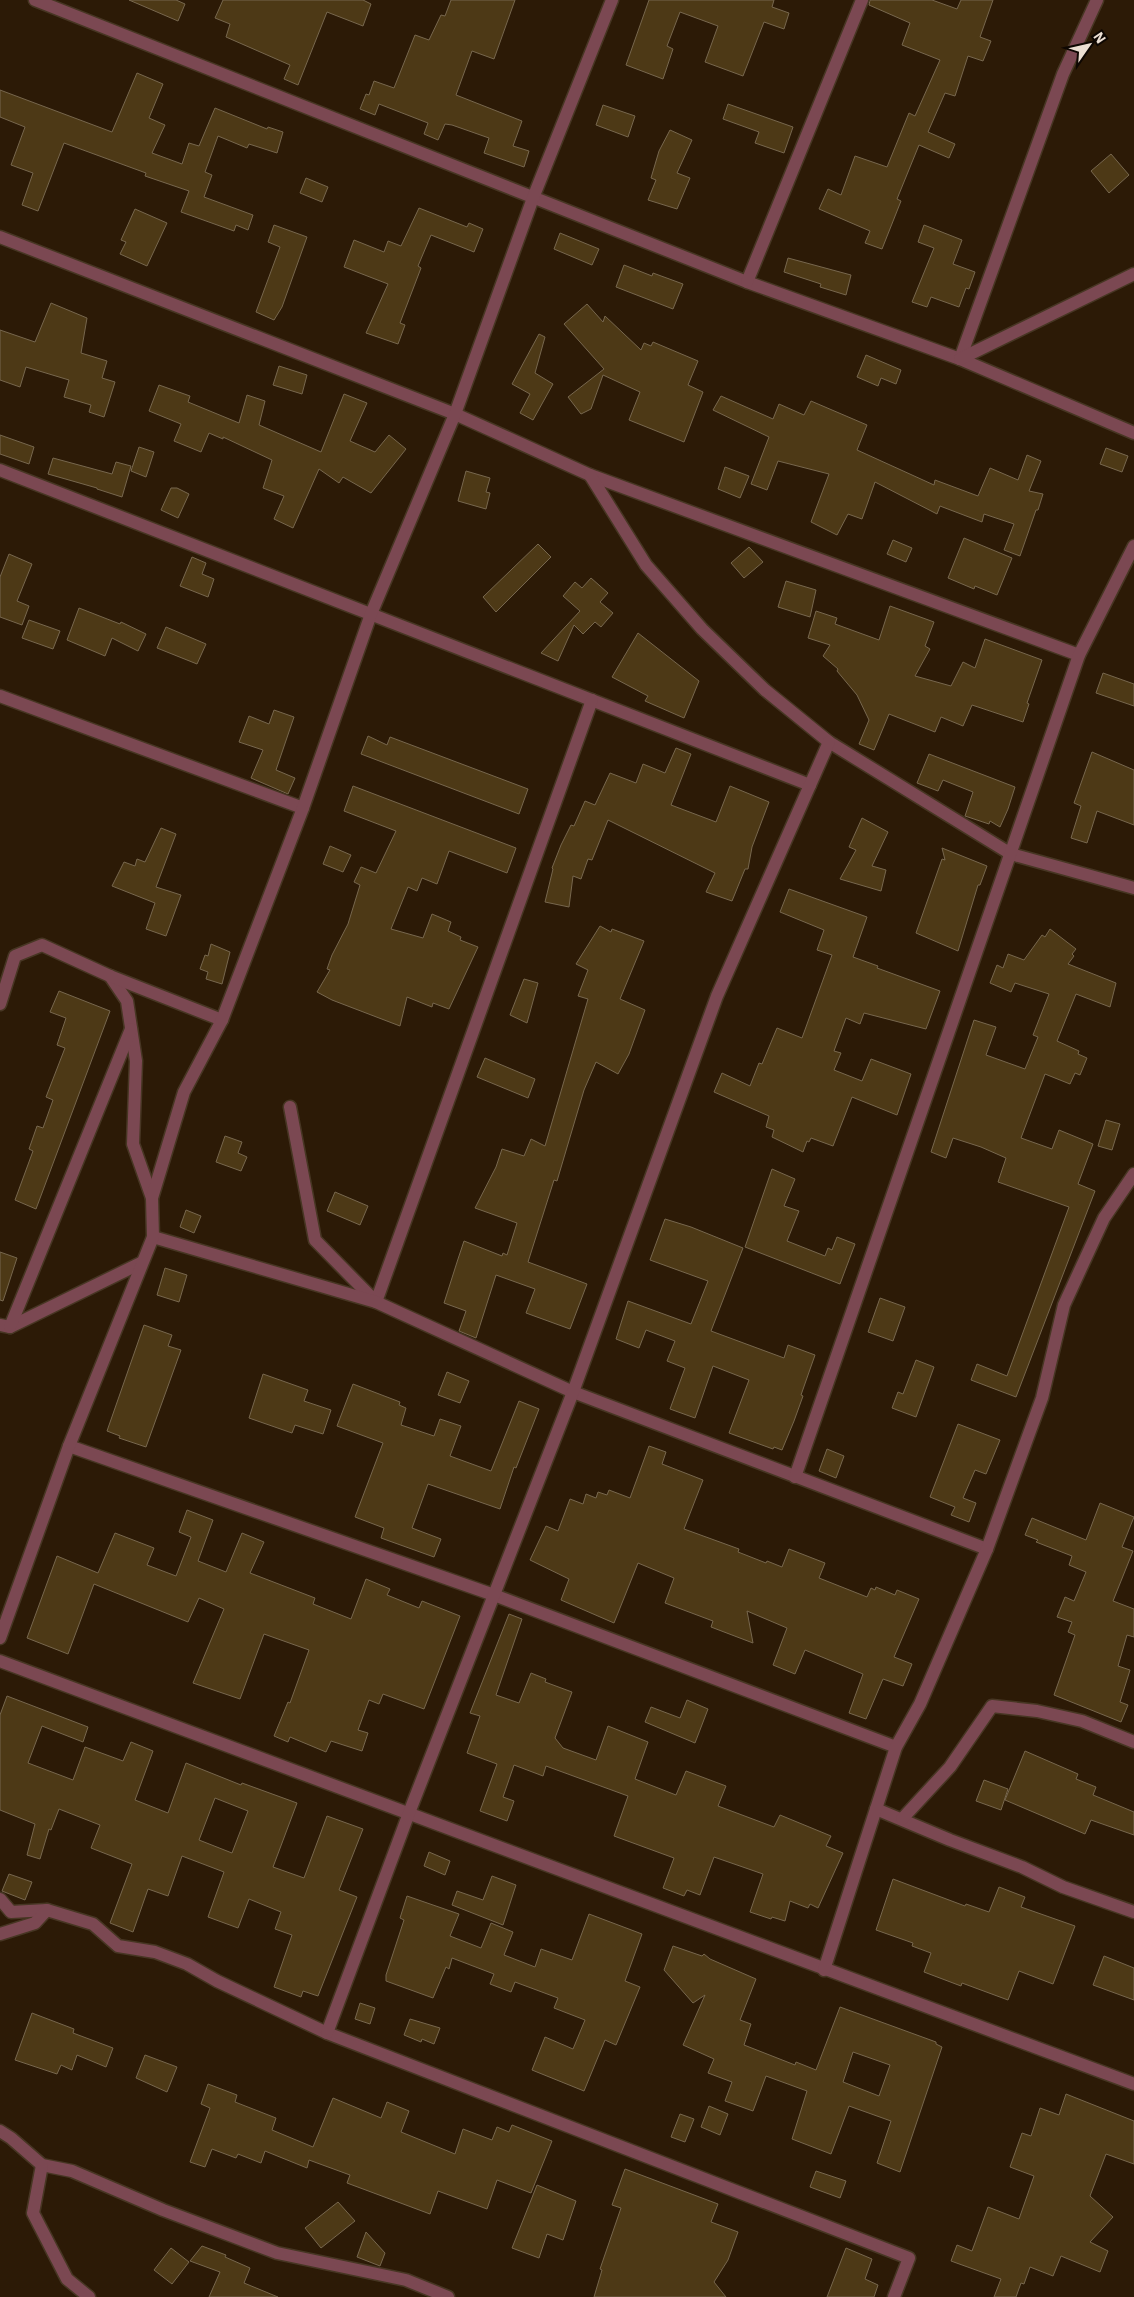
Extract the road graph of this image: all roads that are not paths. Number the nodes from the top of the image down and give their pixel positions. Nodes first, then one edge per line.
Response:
1 (35, 0) edge
2 (612, 0) edge
3 (862, 0) edge
4 (1097, 0) edge
5 (533, 198) junction
6 (0, 237) edge
7 (1134, 274) edge
8 (747, 282) junction
9 (960, 359) junction
10 (455, 414) junction
11 (1134, 433) edge
12 (0, 470) edge
13 (590, 475) junction
14 (1134, 546) edge
15 (371, 614) junction
16 (1079, 655) junction
17 (0, 696) edge
18 (592, 700) junction
19 (829, 742) junction
20 (810, 785) junction
21 (303, 808) junction
22 (1010, 854) junction
23 (1134, 888) edge
24 (110, 976) junction
25 (0, 1004) edge
26 (222, 1020) junction
27 (131, 1029) junction
28 (290, 1107) dead end
29 (1134, 1174) edge
30 (152, 1198) junction
31 (153, 1237) junction
32 (141, 1263) junction
33 (376, 1302) junction
34 (5, 1326) edge
35 (572, 1392) junction
36 (70, 1446) junction
37 (795, 1478) junction
38 (987, 1549) junction
39 (494, 1595) junction
40 (0, 1638) edge
41 (0, 1661) edge
42 (1134, 1742) edge
43 (896, 1747) junction
44 (876, 1808) junction
45 (409, 1813) junction
46 (902, 1819) junction
47 (0, 1899) edge
48 (47, 1910) junction
49 (1134, 1912) edge
50 (0, 1934) edge
51 (824, 1970) junction
52 (327, 2033) junction
53 (1134, 2084) edge
54 (0, 2131) edge
55 (42, 2165) junction
56 (89, 2297) edge
57 (448, 2297) edge
58 (894, 2297) edge

1 - 5 street
2 - 5 street
3 - 8 street
4 - 9 street
5 - 8 street
5 - 10 street
6 - 10 street
7 - 9 street
8 - 9 street
9 - 11 street
10 - 13 street
10 - 15 street
12 - 15 street
13 - 16 street
13 - 19 street
14 - 16 street
15 - 18 street
15 - 21 street
16 - 22 street
17 - 21 street
18 - 20 street
18 - 33 street
19 - 20 street
19 - 22 street
20 - 35 street
21 - 26 street
22 - 23 street
22 - 37 street
24 - 25 street
24 - 26 street
24 - 27 street
26 - 30 street
27 - 30 street
27 - 34 street
28 - 33 street
29 - 38 street
30 - 31 street
31 - 32 street
31 - 33 street
32 - 34 street
32 - 36 street
33 - 35 street
35 - 37 street
35 - 39 street
36 - 39 street
36 - 40 street
37 - 38 street
38 - 43 street
39 - 43 street
39 - 45 street
41 - 45 street
42 - 46 street
43 - 44 street
44 - 46 street
44 - 51 street
45 - 51 street
45 - 52 street
46 - 49 street
47 - 48 street
48 - 50 street
48 - 52 street
51 - 53 street
52 - 58 street
54 - 55 street
55 - 56 street
55 - 57 street

